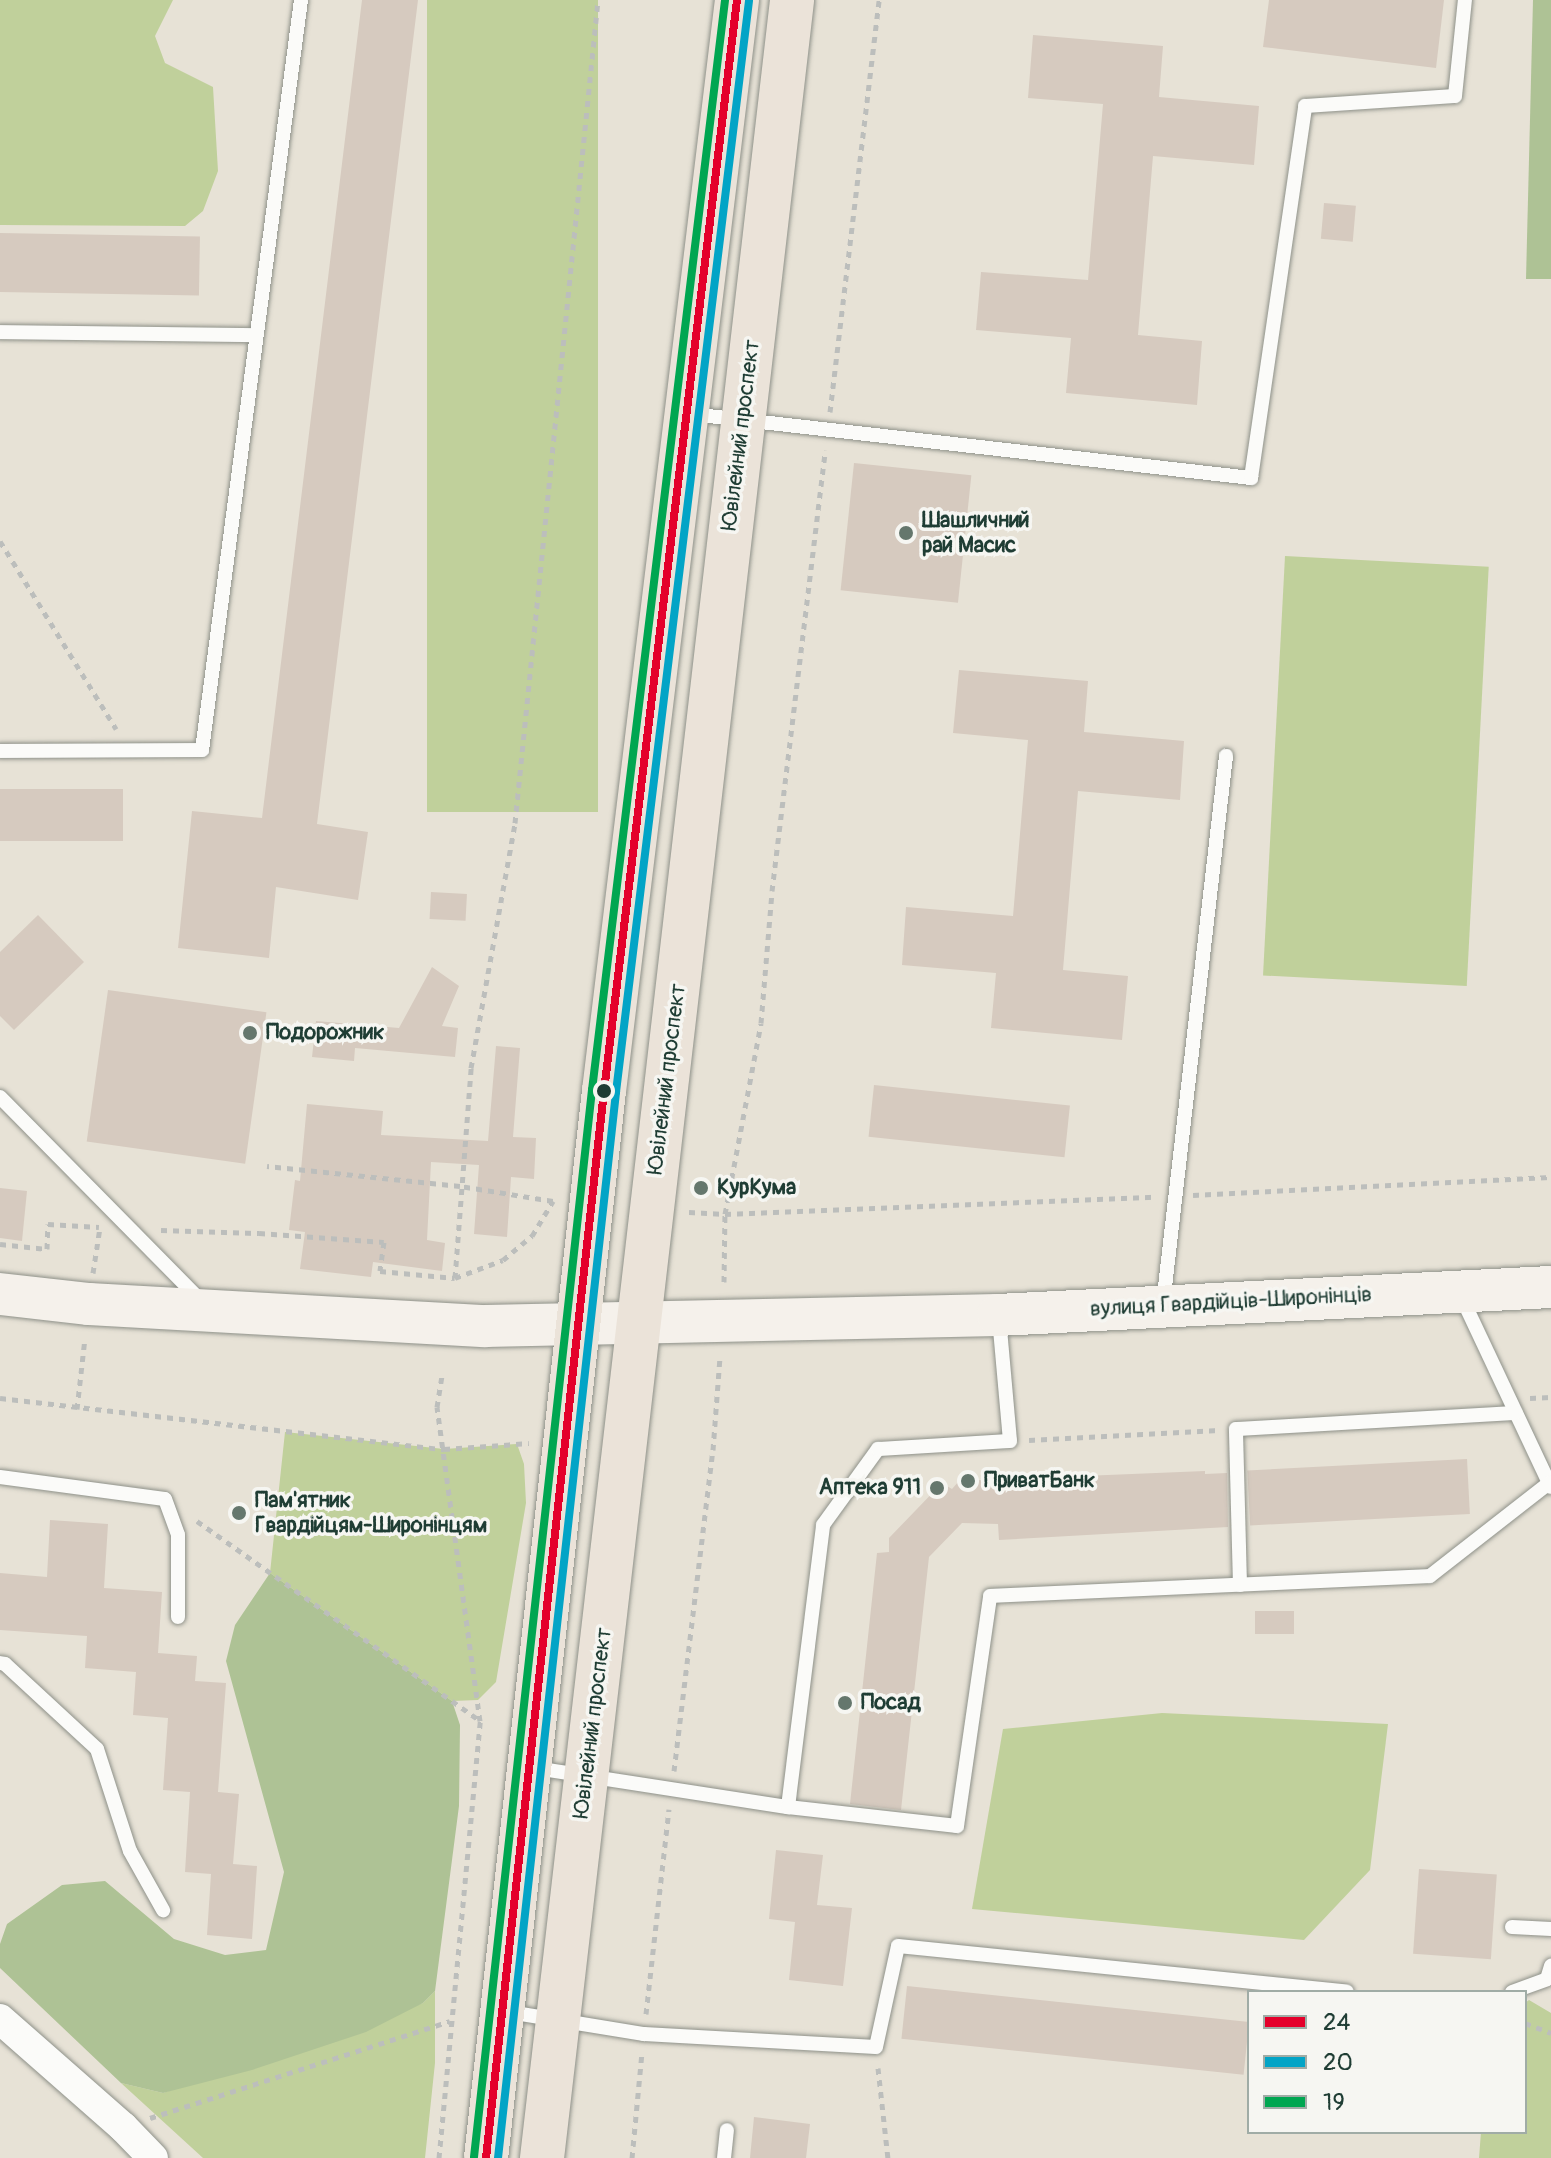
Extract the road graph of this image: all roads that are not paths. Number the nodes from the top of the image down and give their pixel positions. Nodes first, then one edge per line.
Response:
1 (301, 0) edge
2 (737, 0) edge
3 (792, 0) edge
4 (1465, 0) edge
5 (0, 332) edge
6 (255, 335) junction
7 (687, 413) junction
8 (743, 419) junction
9 (0, 751) edge
10 (1226, 756) dead end
11 (0, 1097) edge
12 (1551, 1287) edge
13 (1459, 1291) junction
14 (0, 1294) edge
15 (1162, 1304) junction
16 (210, 1310) junction
17 (998, 1315) junction
18 (638, 1320) junction
19 (579, 1324) junction
20 (1516, 1413) junction
21 (0, 1477) edge
22 (1550, 1485) edge
23 (1240, 1585) junction
24 (178, 1617) dead end
25 (0, 1663) edge
26 (531, 1767) junction
27 (587, 1776) junction
28 (788, 1807) junction
29 (163, 1910) dead end
30 (1512, 1927) dead end
31 (1551, 1929) edge
32 (1551, 1966) edge
33 (1327, 1990) edge
34 (1517, 1990) edge
35 (503, 2011) junction
36 (0, 2019) edge
37 (558, 2020) junction
38 (727, 2130) dead end
39 (153, 2158) edge
40 (486, 2158) edge
41 (542, 2158) edge
42 (724, 2158) edge

1 - 6 lane
2 - 7 main road
3 - 8 main road, Ювілейний проспект
4 - 8 lane
5 - 6 lane
6 - 9 lane
7 - 8 lane
7 - 19 main road
8 - 18 main road, Ювілейний проспект
10 - 15 lane
11 - 16 lane
12 - 13 main road, вулиця Гвардійців-Широнінців
13 - 15 main road, вулиця Гвардійців-Широнінців
13 - 20 lane
14 - 16 main road, вулиця Гвардійців-Широнінців
15 - 17 main road, вулиця Гвардійців-Широнінців
16 - 19 main road, вулиця Гвардійців-Широнінців
17 - 18 main road, вулиця Гвардійців-Широнінців
17 - 28 lane
18 - 19 main road, вулиця Гвардійців-Широнінців
18 - 27 main road, Ювілейний проспект
19 - 26 main road
20 - 22 lane
20 - 23 lane
21 - 24 lane
22 - 23 lane
23 - 28 lane
25 - 29 lane
26 - 27 lane
26 - 35 main road
27 - 28 lane
27 - 37 main road, Ювілейний проспект
30 - 31 lane
32 - 34 lane
33 - 37 lane
35 - 37 lane
35 - 40 main road
36 - 39 street
37 - 41 main road, Ювілейний проспект
38 - 42 lane

